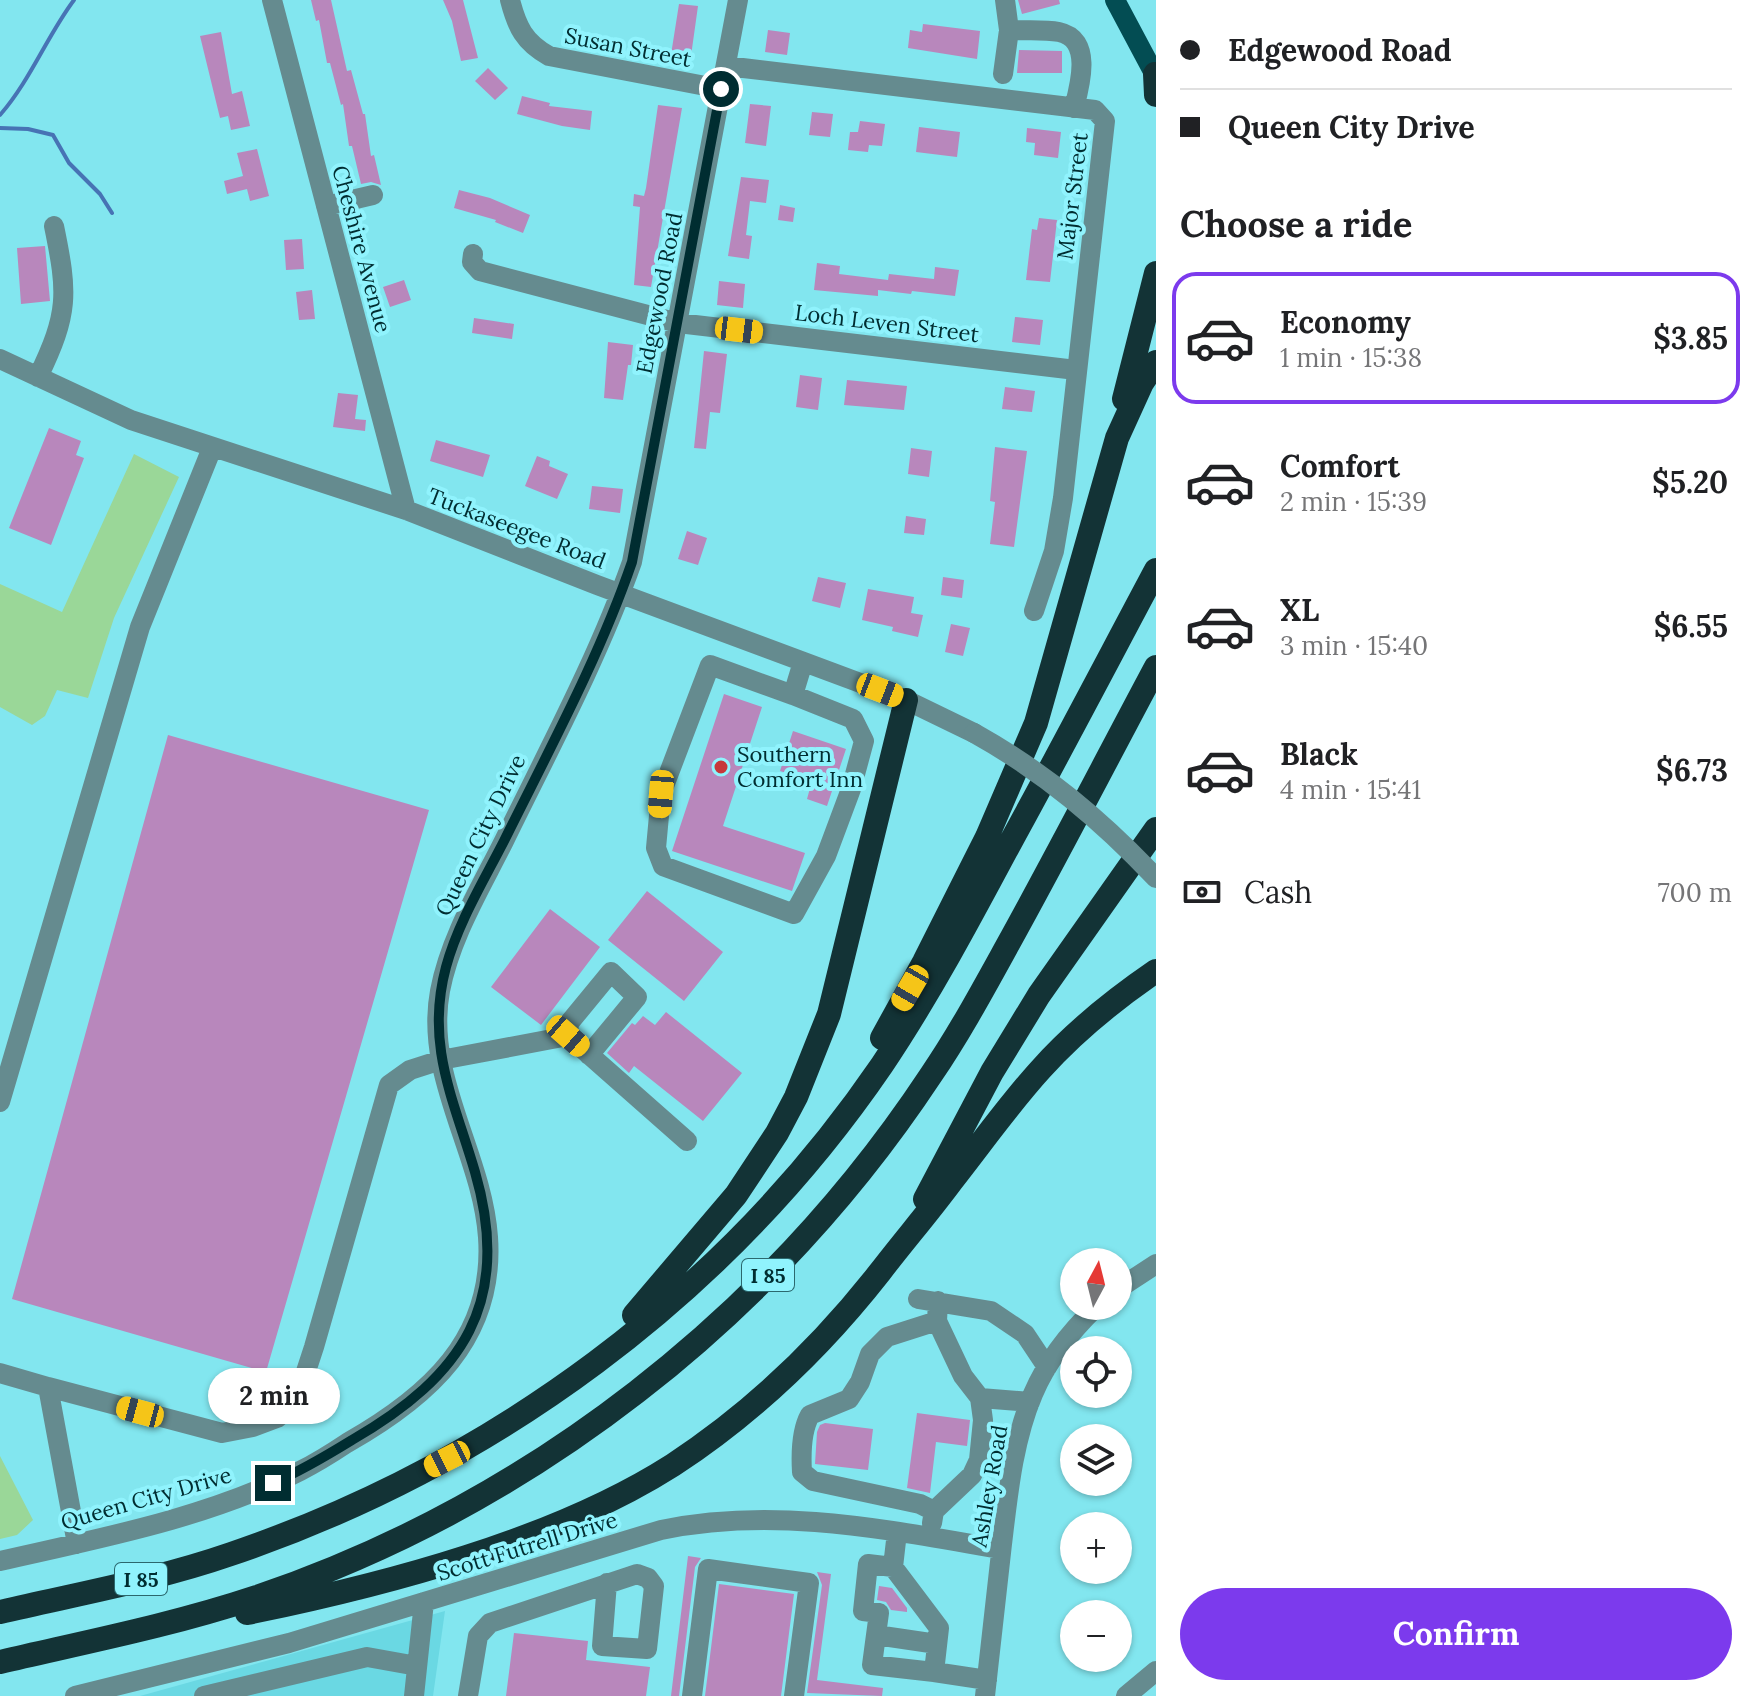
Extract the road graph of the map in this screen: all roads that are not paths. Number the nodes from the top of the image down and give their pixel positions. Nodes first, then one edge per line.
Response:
1 (272, 0) edge
2 (510, 0) edge
3 (738, 0) edge
4 (1005, 0) edge
5 (1115, 0) edge
6 (1009, 30) junction
7 (726, 66) junction
8 (1003, 74) dead end
9 (1156, 82) edge
10 (721, 89) junction
11 (1074, 108) junction
12 (373, 195) dead end
13 (326, 206) junction
14 (54, 226) dead end
15 (473, 254) dead end
16 (1156, 273) edge
17 (678, 323) junction
18 (0, 359) edge
19 (1156, 362) edge
20 (1076, 370) junction
21 (38, 377) junction
22 (1117, 438) junction
23 (212, 448) junction
24 (406, 510) junction
25 (1156, 570) edge
26 (620, 594) junction
27 (1034, 611) dead end
28 (803, 662) junction
29 (1156, 667) edge
30 (793, 695) junction
31 (906, 700) junction
32 (1156, 829) edge
33 (1156, 878) edge
34 (1156, 971) edge
35 (568, 1036) junction
36 (589, 1055) junction
37 (441, 1060) junction
38 (0, 1102) edge
39 (687, 1141) dead end
40 (812, 1158) junction
41 (899, 1247) junction
42 (1156, 1264) edge
43 (1132, 1280) edge
44 (931, 1307) junction
45 (1084, 1320) edge
46 (1047, 1367) junction
47 (0, 1373) edge
48 (565, 1386) junction
49 (48, 1387) junction
50 (980, 1398) junction
51 (1030, 1402) junction
52 (979, 1460) junction
53 (1013, 1468) junction
54 (934, 1511) junction
55 (897, 1532) junction
56 (929, 1537) junction
57 (77, 1544) junction
58 (1001, 1549) junction
59 (0, 1561) edge
60 (893, 1567) junction
61 (607, 1583) dead end
62 (424, 1602) junction
63 (0, 1612) edge
64 (146, 1629) junction
65 (876, 1635) junction
66 (937, 1644) junction
67 (0, 1662) edge
68 (417, 1666) junction
69 (1156, 1671) edge
70 (934, 1672) junction
71 (986, 1688) edge
72 (75, 1696) edge
73 (204, 1696) edge
74 (414, 1696) edge
75 (468, 1696) edge
76 (692, 1696) edge
77 (794, 1696) edge
78 (1126, 1696) edge

1 - 13 street, Cheshire Avenue
2 - 10 street, Susan Street
3 - 7 street, Edgewood Road
4 - 6 street
5 - 9 main road
6 - 8 street
6 - 11 street
7 - 10 street, Edgewood Road
7 - 11 street, Major Street
10 - 17 street, Edgewood Road
11 - 20 street, Major Street
12 - 13 street
13 - 24 street, Cheshire Avenue
14 - 21 street
15 - 17 street, Loch Leven Street
16 - 22 highway
17 - 20 street, Loch Leven Street
17 - 26 street, Edgewood Road
18 - 21 street, Tuckaseegee Road
19 - 22 highway
20 - 27 street, Major Street
21 - 23 street, Tuckaseegee Road
22 - 40 highway
23 - 24 street, Tuckaseegee Road
23 - 38 street
24 - 26 street, Tuckaseegee Road
25 - 40 highway, I 85
26 - 28 street, Tuckaseegee Road
26 - 37 street, Queen City Drive
28 - 30 street
28 - 31 street, Tuckaseegee Road
29 - 64 highway, I 85
30 - 30 street
31 - 33 street, Tuckaseegee Road, bridge
31 - 48 highway
32 - 41 highway
34 - 41 highway
35 - 36 street
35 - 36 street
35 - 37 street
36 - 39 street
37 - 49 street
37 - 57 street, Queen City Drive
40 - 48 highway, I 85
41 - 64 highway
42 - 43 street
44 - 46 street
44 - 50 street
44 - 54 street
45 - 46 street, Ashley Road
46 - 51 street, Ashley Road
47 - 49 street
48 - 63 highway, I 85
49 - 57 street
50 - 51 street
50 - 52 street
51 - 53 street, Ashley Road
52 - 53 street
52 - 54 street
53 - 58 street, Ashley Road
54 - 56 street
55 - 56 street, Scott Futrell Drive
55 - 60 street
55 - 62 street, Scott Futrell Drive
56 - 58 street, Scott Futrell Drive
57 - 59 street, Queen City Drive
58 - 71 street, Ashley Road
60 - 65 street
60 - 66 street
61 - 75 street
62 - 68 street
62 - 72 street, Scott Futrell Drive
64 - 67 highway, I 85
65 - 66 street
65 - 70 street
66 - 70 street
68 - 73 street
68 - 74 street
69 - 78 street
70 - 71 street
76 - 77 street

